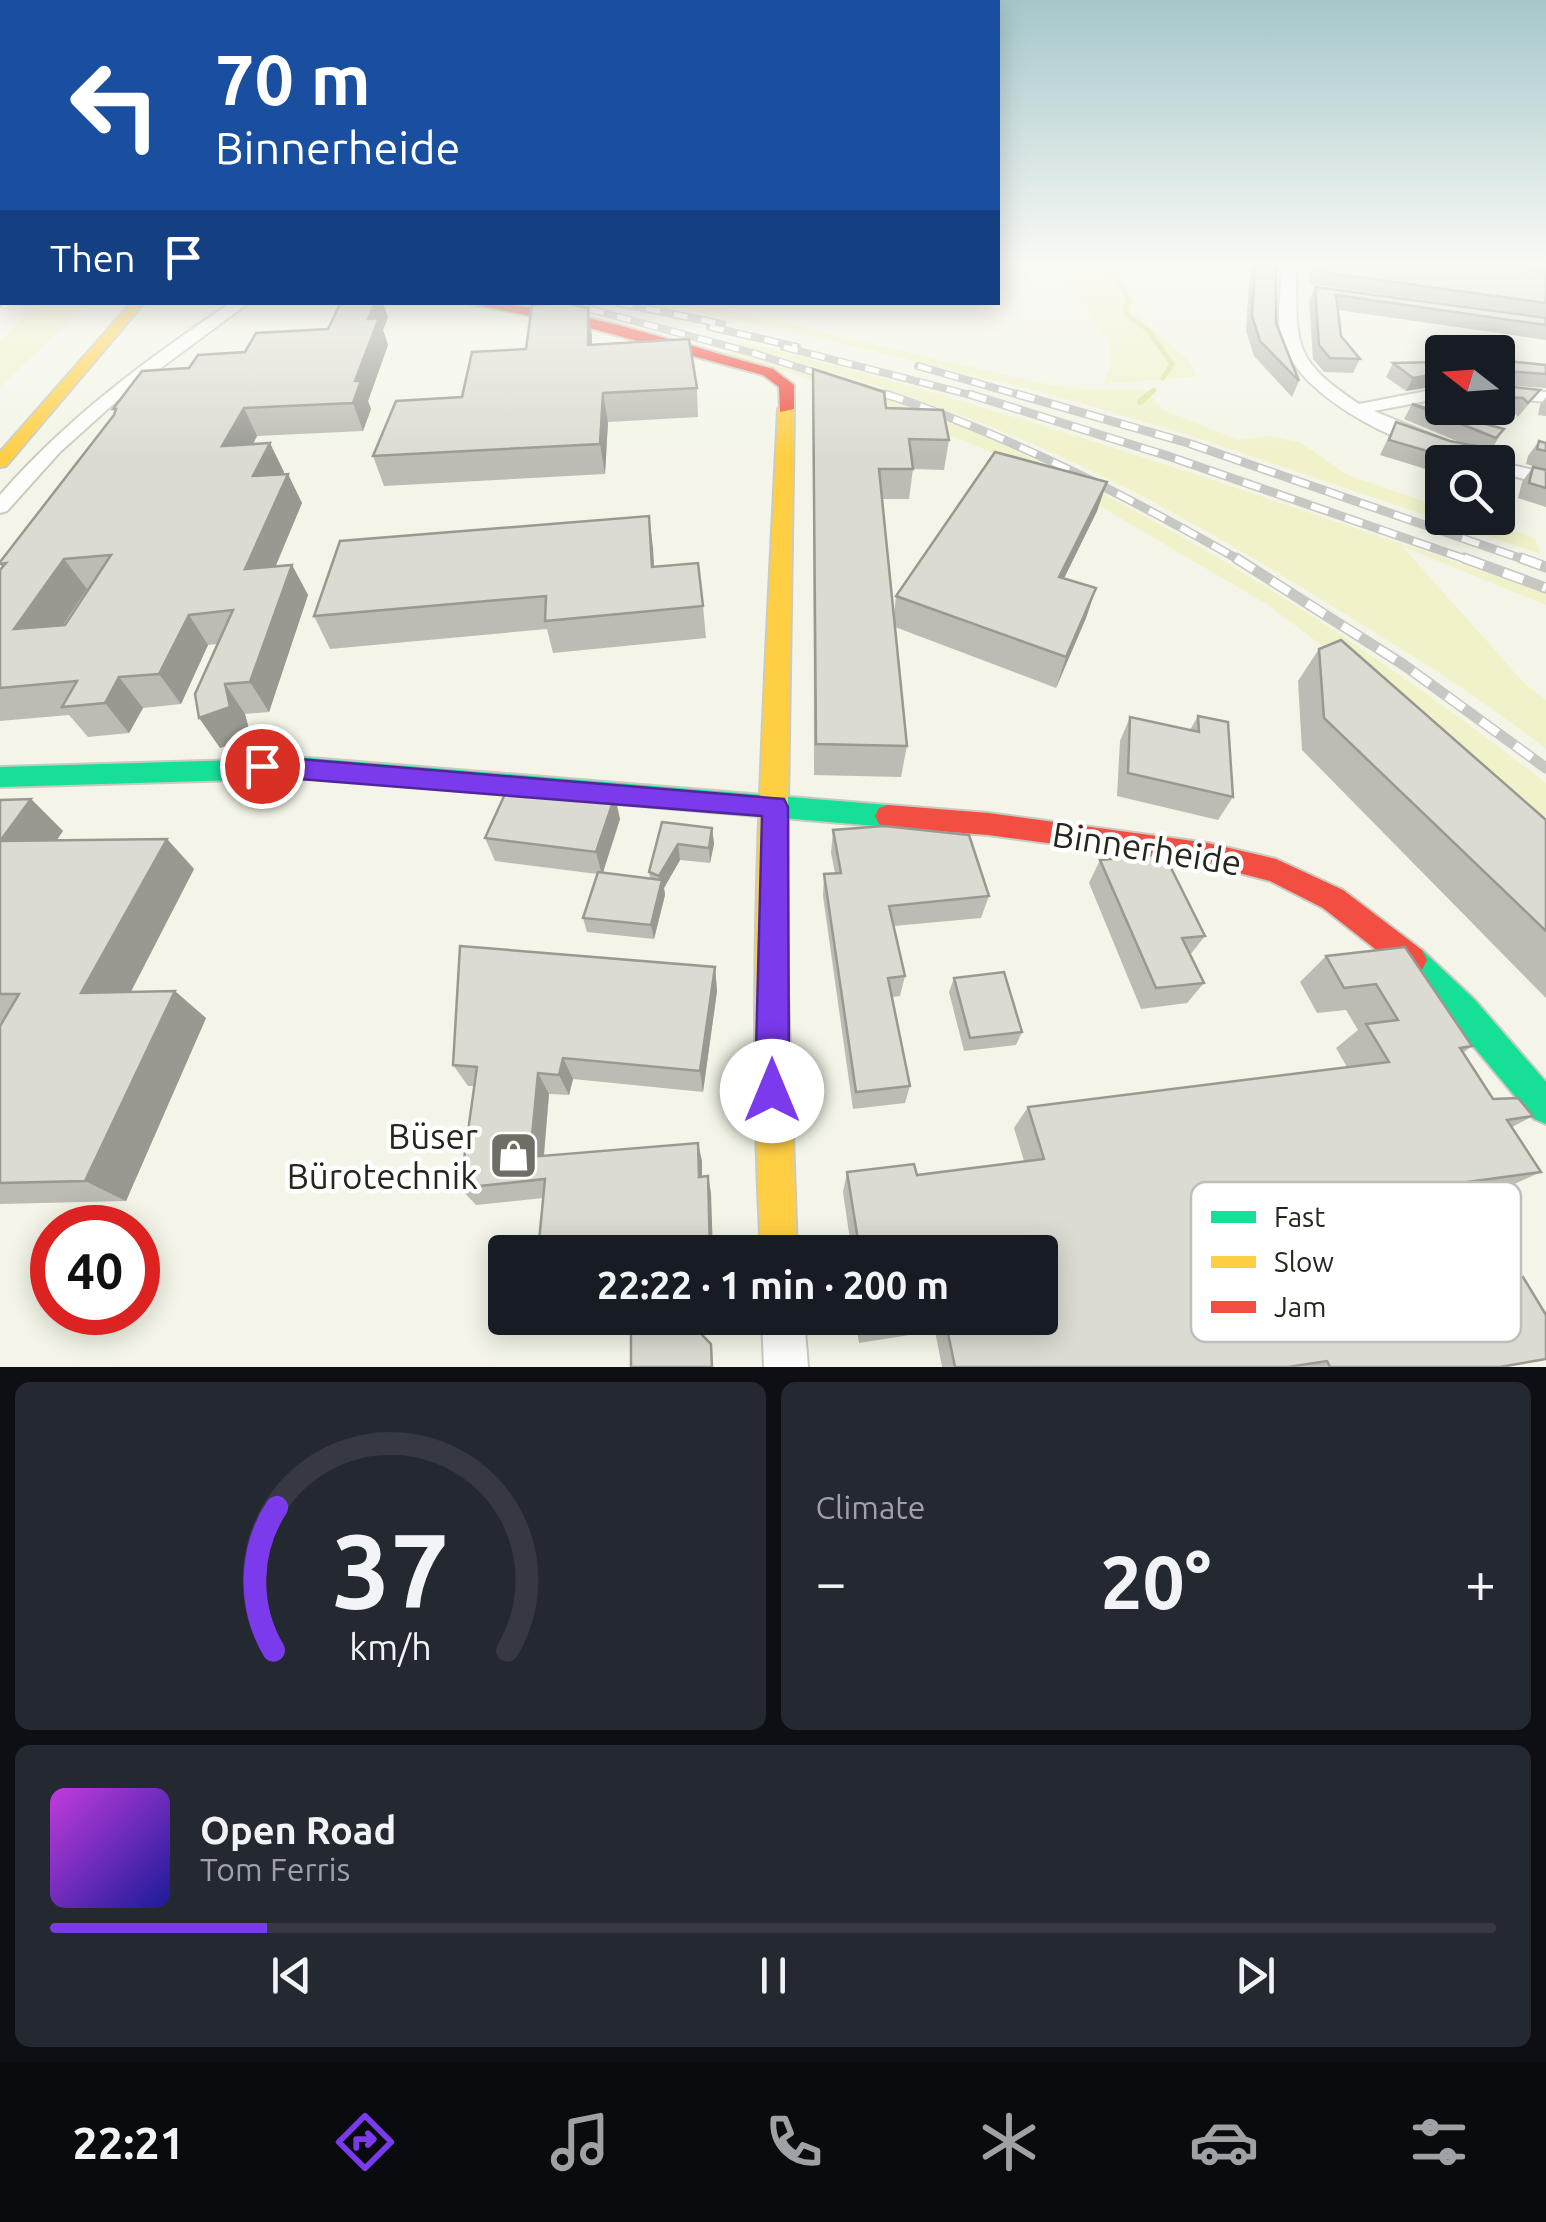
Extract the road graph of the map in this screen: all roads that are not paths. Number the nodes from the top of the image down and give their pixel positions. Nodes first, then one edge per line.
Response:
1 (114, 331) edge
2 (199, 331) edge
3 (618, 331) edge
4 (1289, 331) edge
5 (1515, 394) edge
6 (1425, 395) edge
7 (1546, 397) edge
8 (1358, 409) junction
9 (1437, 445) edge
10 (0, 462) edge
11 (1515, 471) edge
12 (1546, 479) edge
13 (0, 508) edge
14 (0, 777) edge
15 (775, 807) junction
16 (1546, 1107) edge
17 (779, 1235) edge
18 (785, 1335) edge
19 (786, 1367) edge

1 - 10 main road
2 - 13 street
3 - 15 main road
4 - 8 street
5 - 7 street
6 - 8 street
8 - 9 street
11 - 12 street
14 - 15 main road, Binnerheide
15 - 16 main road, Binnerheide
15 - 17 main road
18 - 19 street

